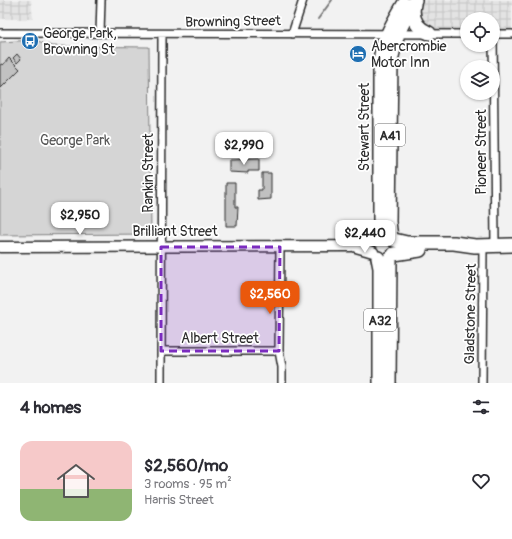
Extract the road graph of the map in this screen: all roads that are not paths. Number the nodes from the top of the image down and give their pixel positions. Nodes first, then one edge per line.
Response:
1 (101, 0) edge
2 (304, 0) edge
3 (406, 0) edge
4 (415, 0) edge
5 (0, 33) edge
6 (393, 33) junction
7 (429, 33) junction
8 (100, 34) junction
9 (292, 34) junction
10 (460, 34) edge
11 (500, 34) edge
12 (512, 34) edge
13 (162, 35) junction
14 (492, 52) edge
15 (485, 245) junction
16 (512, 245) edge
17 (0, 247) edge
18 (161, 247) junction
19 (280, 247) junction
20 (384, 247) junction
21 (161, 351) junction
22 (279, 351) junction
23 (161, 383) edge
24 (282, 383) edge
25 (380, 383) edge
26 (389, 383) edge
27 (482, 383) edge

1 - 8 street
2 - 9 street
3 - 6 highway, Stewart Street / A41
4 - 6 highway, Stewart Street / A41
4 - 7 highway
5 - 8 street, Browning Street
6 - 7 street, Browning Street
6 - 9 street, Browning Street
6 - 20 highway, Stewart Street / A41
7 - 10 street, Browning Street
8 - 13 street, Browning Street
9 - 13 street, Browning Street
11 - 12 street
13 - 18 street, Rankin Street
14 - 15 street, Pioneer Street
15 - 16 highway, Brilliant Street
15 - 20 highway, Brilliant Street
15 - 27 street, Gladstone Street
17 - 18 street, Brilliant Street
18 - 19 street, Brilliant Street
18 - 21 street, Rankin Street
19 - 20 street, Brilliant Street
19 - 22 street
20 - 25 highway, Stewart Street / A32
20 - 26 highway, Stewart Street / A32
21 - 22 street, Albert Street
21 - 23 street, Rankin Street
22 - 24 street

